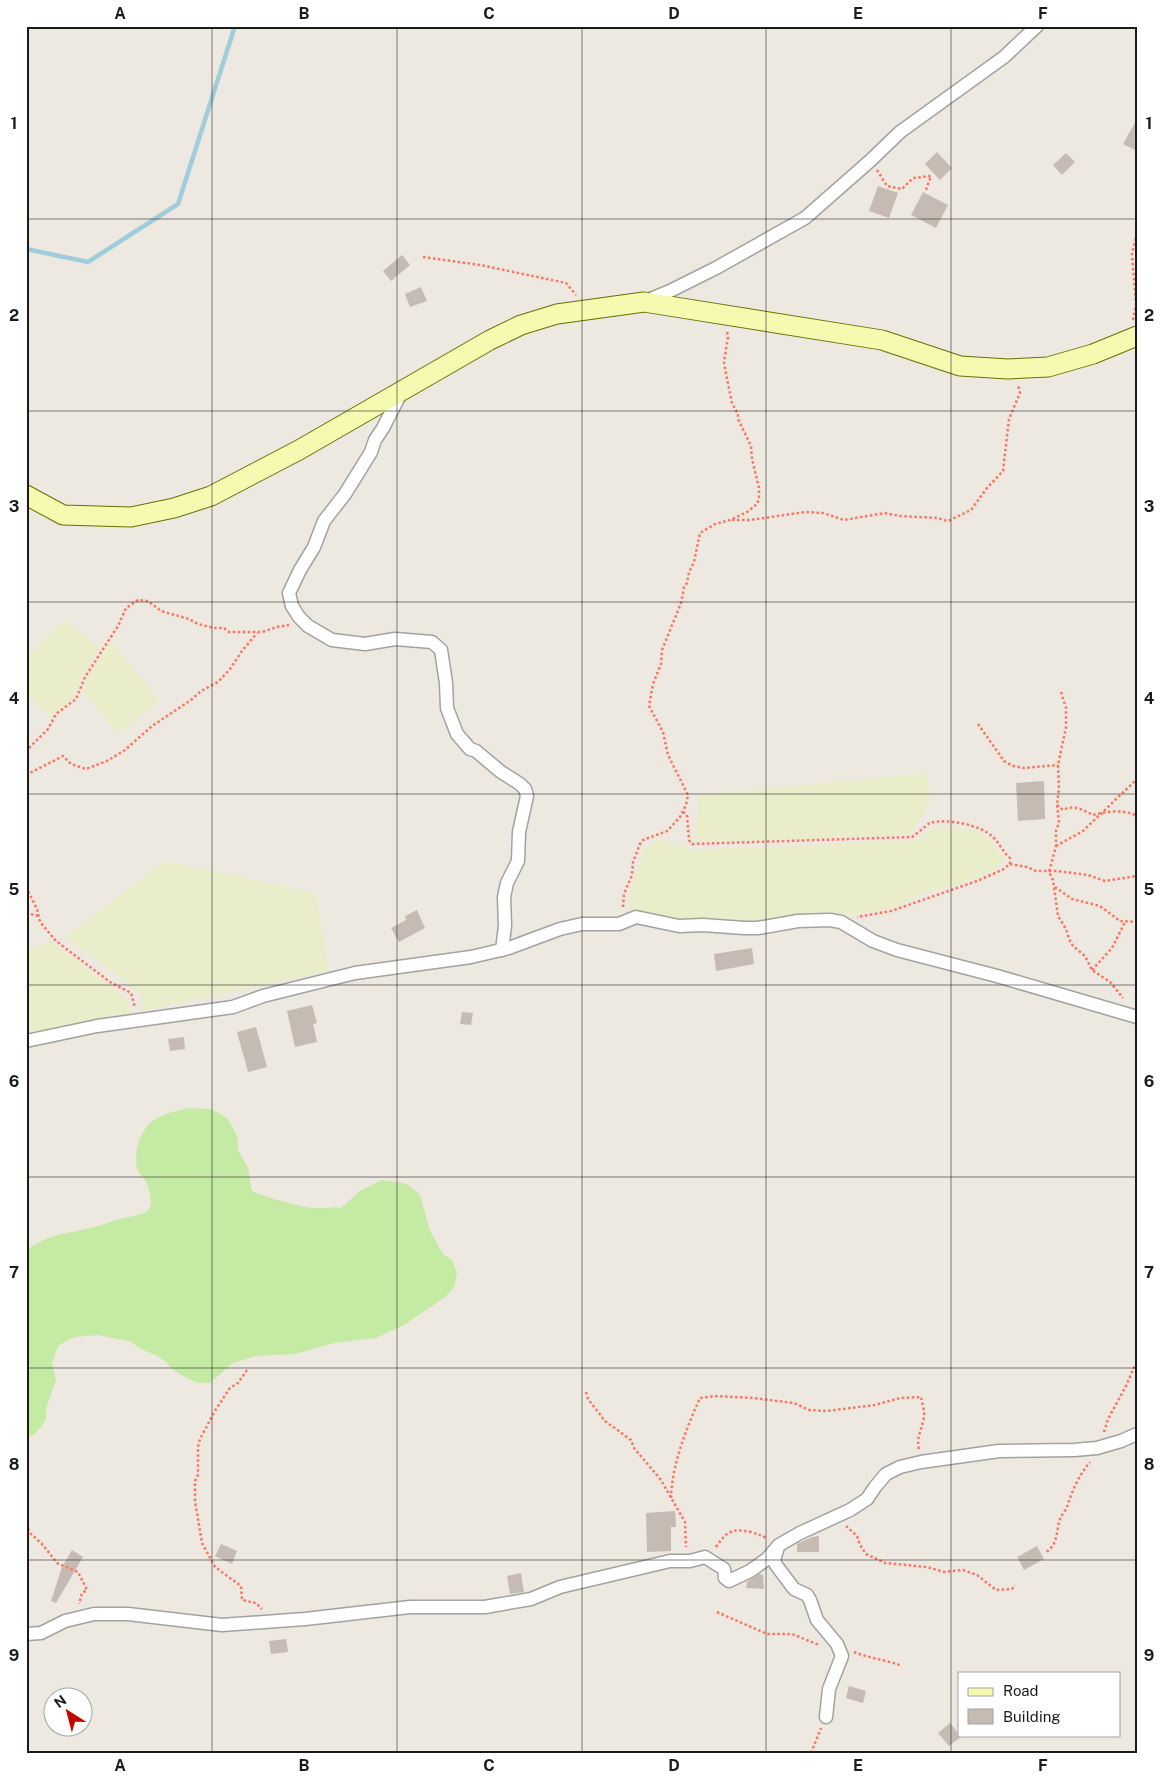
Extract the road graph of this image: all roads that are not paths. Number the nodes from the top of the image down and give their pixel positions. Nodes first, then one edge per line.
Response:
1 (1032, 29) edge
2 (644, 302) junction
3 (1137, 336) edge
4 (402, 391) junction
5 (26, 495) edge
6 (502, 950) junction
7 (1134, 1016) edge
8 (26, 1041) edge
9 (1137, 1434) edge
10 (779, 1545) junction
11 (26, 1634) edge
12 (826, 1717) road end

1 - 2 street
2 - 3 main road
2 - 4 main road
4 - 5 main road
4 - 6 street
6 - 7 street
6 - 8 street
9 - 10 street
10 - 11 street
10 - 12 street

